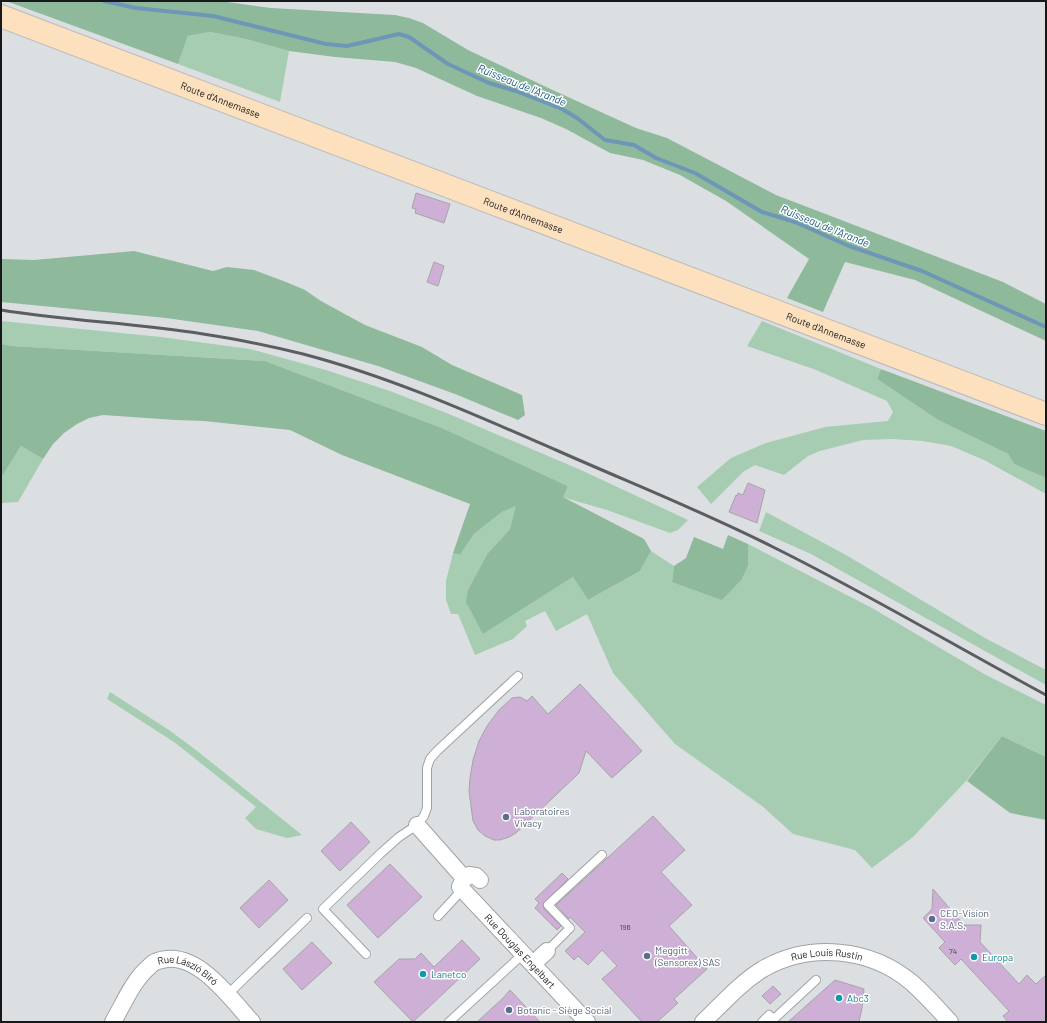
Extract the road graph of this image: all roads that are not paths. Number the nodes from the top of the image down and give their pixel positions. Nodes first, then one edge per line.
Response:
1 (1, 16) edge
2 (1046, 414) edge
3 (518, 676) dead end
4 (417, 825) junction
5 (602, 855) dead end
6 (480, 880) dead end
7 (463, 884) junction
8 (438, 916) dead end
9 (307, 918) dead end
10 (547, 950) joint
11 (366, 954) dead end
12 (528, 959) junction
13 (816, 980) dead end
14 (227, 995) junction
15 (113, 1022) edge
16 (252, 1022) edge
17 (449, 1022) edge
18 (587, 1022) edge
19 (703, 1022) edge
20 (762, 1022) edge
21 (950, 1022) edge

1 - 2 main road, Route d'Annemasse
3 - 4 lane
4 - 7 street, Rue Douglas Engelbart
4 - 11 lane
5 - 10 lane
6 - 7 street
7 - 8 lane
7 - 12 street, Rue Douglas Engelbart
9 - 14 lane
10 - 12 street
12 - 17 lane
12 - 18 street, Rue Douglas Engelbart
13 - 20 lane
14 - 15 street, Rue László Biró
14 - 16 street, Rue László Biró
19 - 21 street, Rue Louis Rustin

